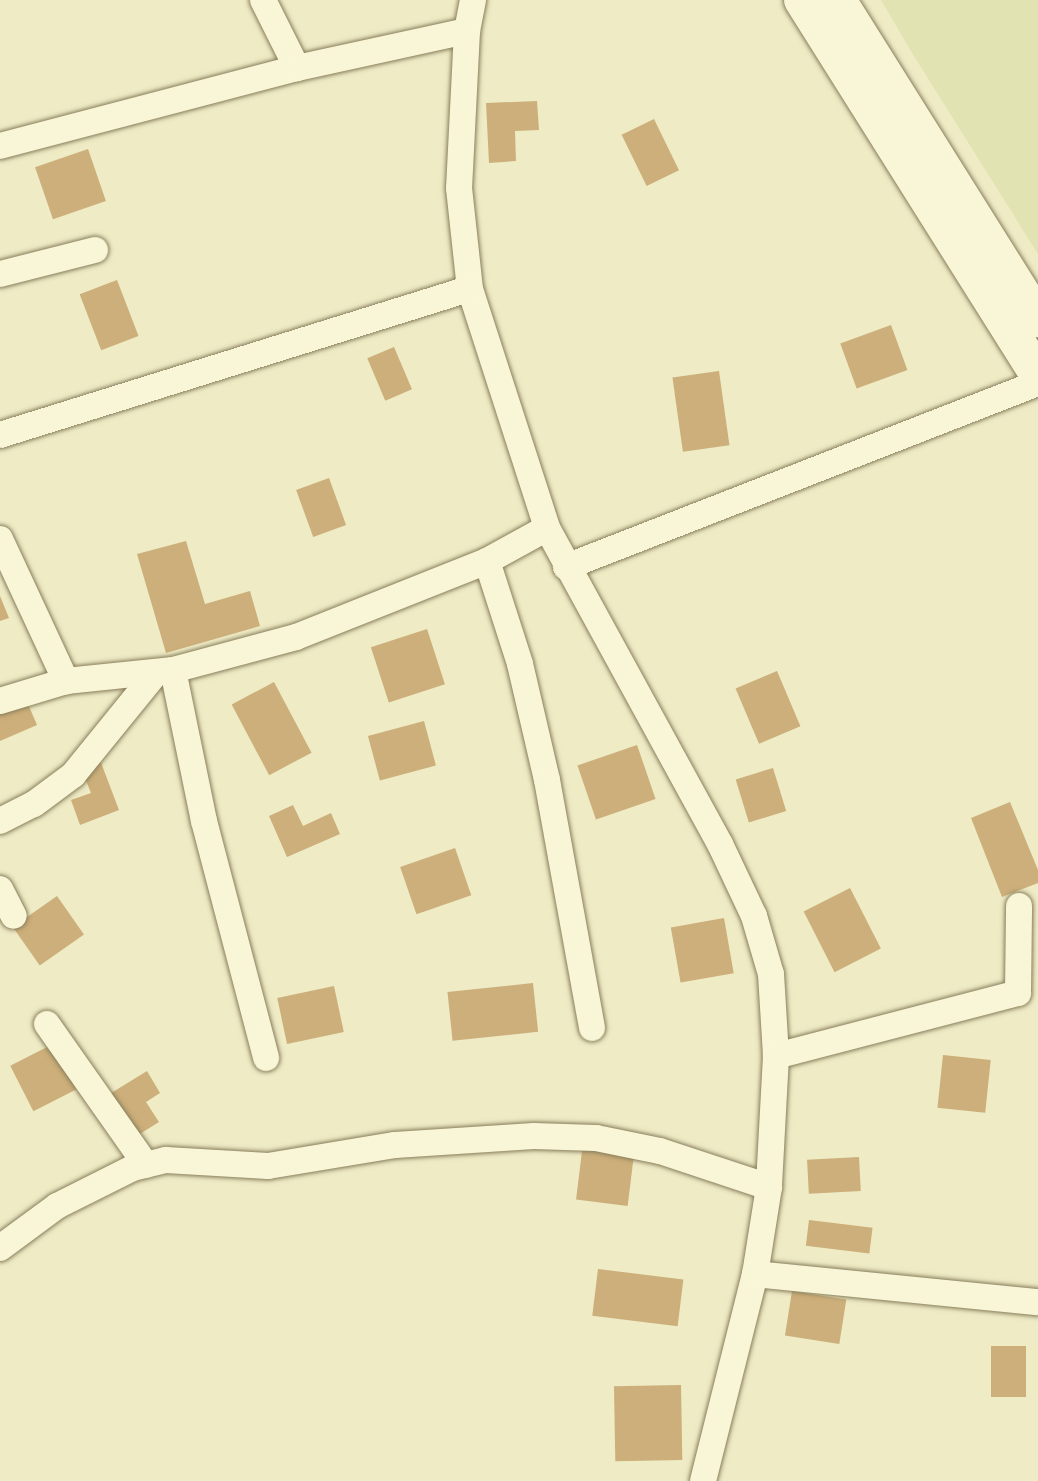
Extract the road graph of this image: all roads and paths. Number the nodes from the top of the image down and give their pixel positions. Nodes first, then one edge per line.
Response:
1 (263, 0) edge
2 (473, 0) edge
3 (802, 0) edge
4 (838, 0) edge
5 (467, 31) junction
6 (297, 68) junction
7 (0, 146) edge
8 (95, 250) dead end
9 (0, 274) edge
10 (470, 289) junction
11 (1038, 319) edge
12 (1038, 375) edge
13 (1038, 383) edge
14 (0, 435) edge
15 (547, 528) junction
16 (0, 539) edge
17 (487, 561) junction
18 (566, 567) junction
19 (164, 672) junction
20 (66, 681) junction
21 (0, 701) edge
22 (0, 821) edge
23 (0, 889) edge
24 (1019, 906) dead end
25 (14, 916) dead end
26 (47, 1024) dead end
27 (592, 1028) dead end
28 (776, 1056) junction
29 (266, 1058) dead end
30 (146, 1165) junction
31 (769, 1187) junction
32 (0, 1248) edge
33 (755, 1274) junction
34 (1038, 1302) edge
35 (703, 1481) edge

1 - 6 street
2 - 5 street
3 - 12 main road
4 - 11 main road
5 - 6 street
5 - 10 street
6 - 7 street
8 - 9 street
10 - 14 street
10 - 15 street
13 - 18 street
15 - 17 street
15 - 18 street
16 - 20 street
17 - 19 street
17 - 27 street
18 - 28 street
19 - 20 street
19 - 22 street
19 - 29 street
20 - 21 street
23 - 25 street
24 - 28 street
26 - 30 street
28 - 31 street
30 - 31 street
30 - 32 street
31 - 33 street
33 - 34 street
33 - 35 street

